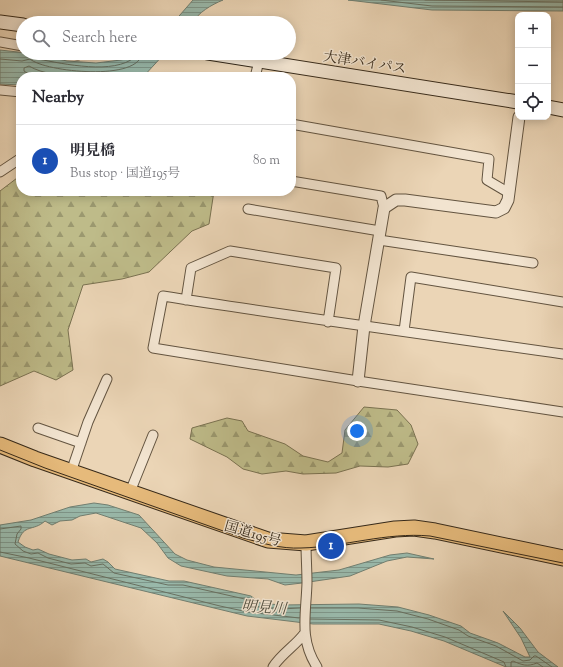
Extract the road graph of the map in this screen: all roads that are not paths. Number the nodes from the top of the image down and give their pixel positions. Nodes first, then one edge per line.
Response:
1 (0, 22) edge
2 (16, 23) edge
3 (0, 42) edge
4 (16, 45) edge
5 (253, 60) edge
6 (259, 61) junction
7 (256, 72) edge
8 (0, 90) edge
9 (16, 92) edge
10 (515, 102) edge
11 (551, 108) edge
12 (563, 110) edge
13 (519, 120) edge
14 (296, 125) edge
15 (16, 161) edge
16 (0, 172) edge
17 (296, 182) edge
18 (509, 193) junction
19 (384, 208) junction
20 (248, 209) dead end
21 (380, 235) junction
22 (533, 263) dead end
23 (186, 300) junction
24 (563, 302) edge
25 (328, 322) junction
26 (364, 326) junction
27 (404, 331) junction
28 (563, 354) edge
29 (107, 379) dead end
30 (358, 381) junction
31 (563, 412) edge
32 (38, 428) dead end
33 (153, 435) dead end
34 (81, 443) junction
35 (0, 445) edge
36 (71, 472) junction
37 (130, 492) junction
38 (306, 543) junction
39 (563, 558) edge
40 (305, 630) junction
41 (273, 667) edge
42 (317, 667) edge

1 - 2 main road
3 - 4 street
5 - 6 main road, 大津バイパス
6 - 7 street
6 - 10 main road, 大津バイパス
8 - 9 street
11 - 12 main road
13 - 18 street
14 - 18 street
15 - 16 street
17 - 19 street
18 - 19 street
19 - 21 street
20 - 21 street
21 - 22 street
21 - 26 street
23 - 25 street
23 - 25 street
23 - 30 street
24 - 27 street
25 - 26 street
26 - 27 street
26 - 30 street
27 - 28 street
29 - 34 street
30 - 31 street
32 - 34 street
33 - 37 street
34 - 36 street
35 - 36 highway, 国道195号
36 - 37 highway, 国道195号
37 - 38 highway, 国道195号
38 - 39 highway, 国道195号
38 - 40 street
40 - 41 street
40 - 42 street

